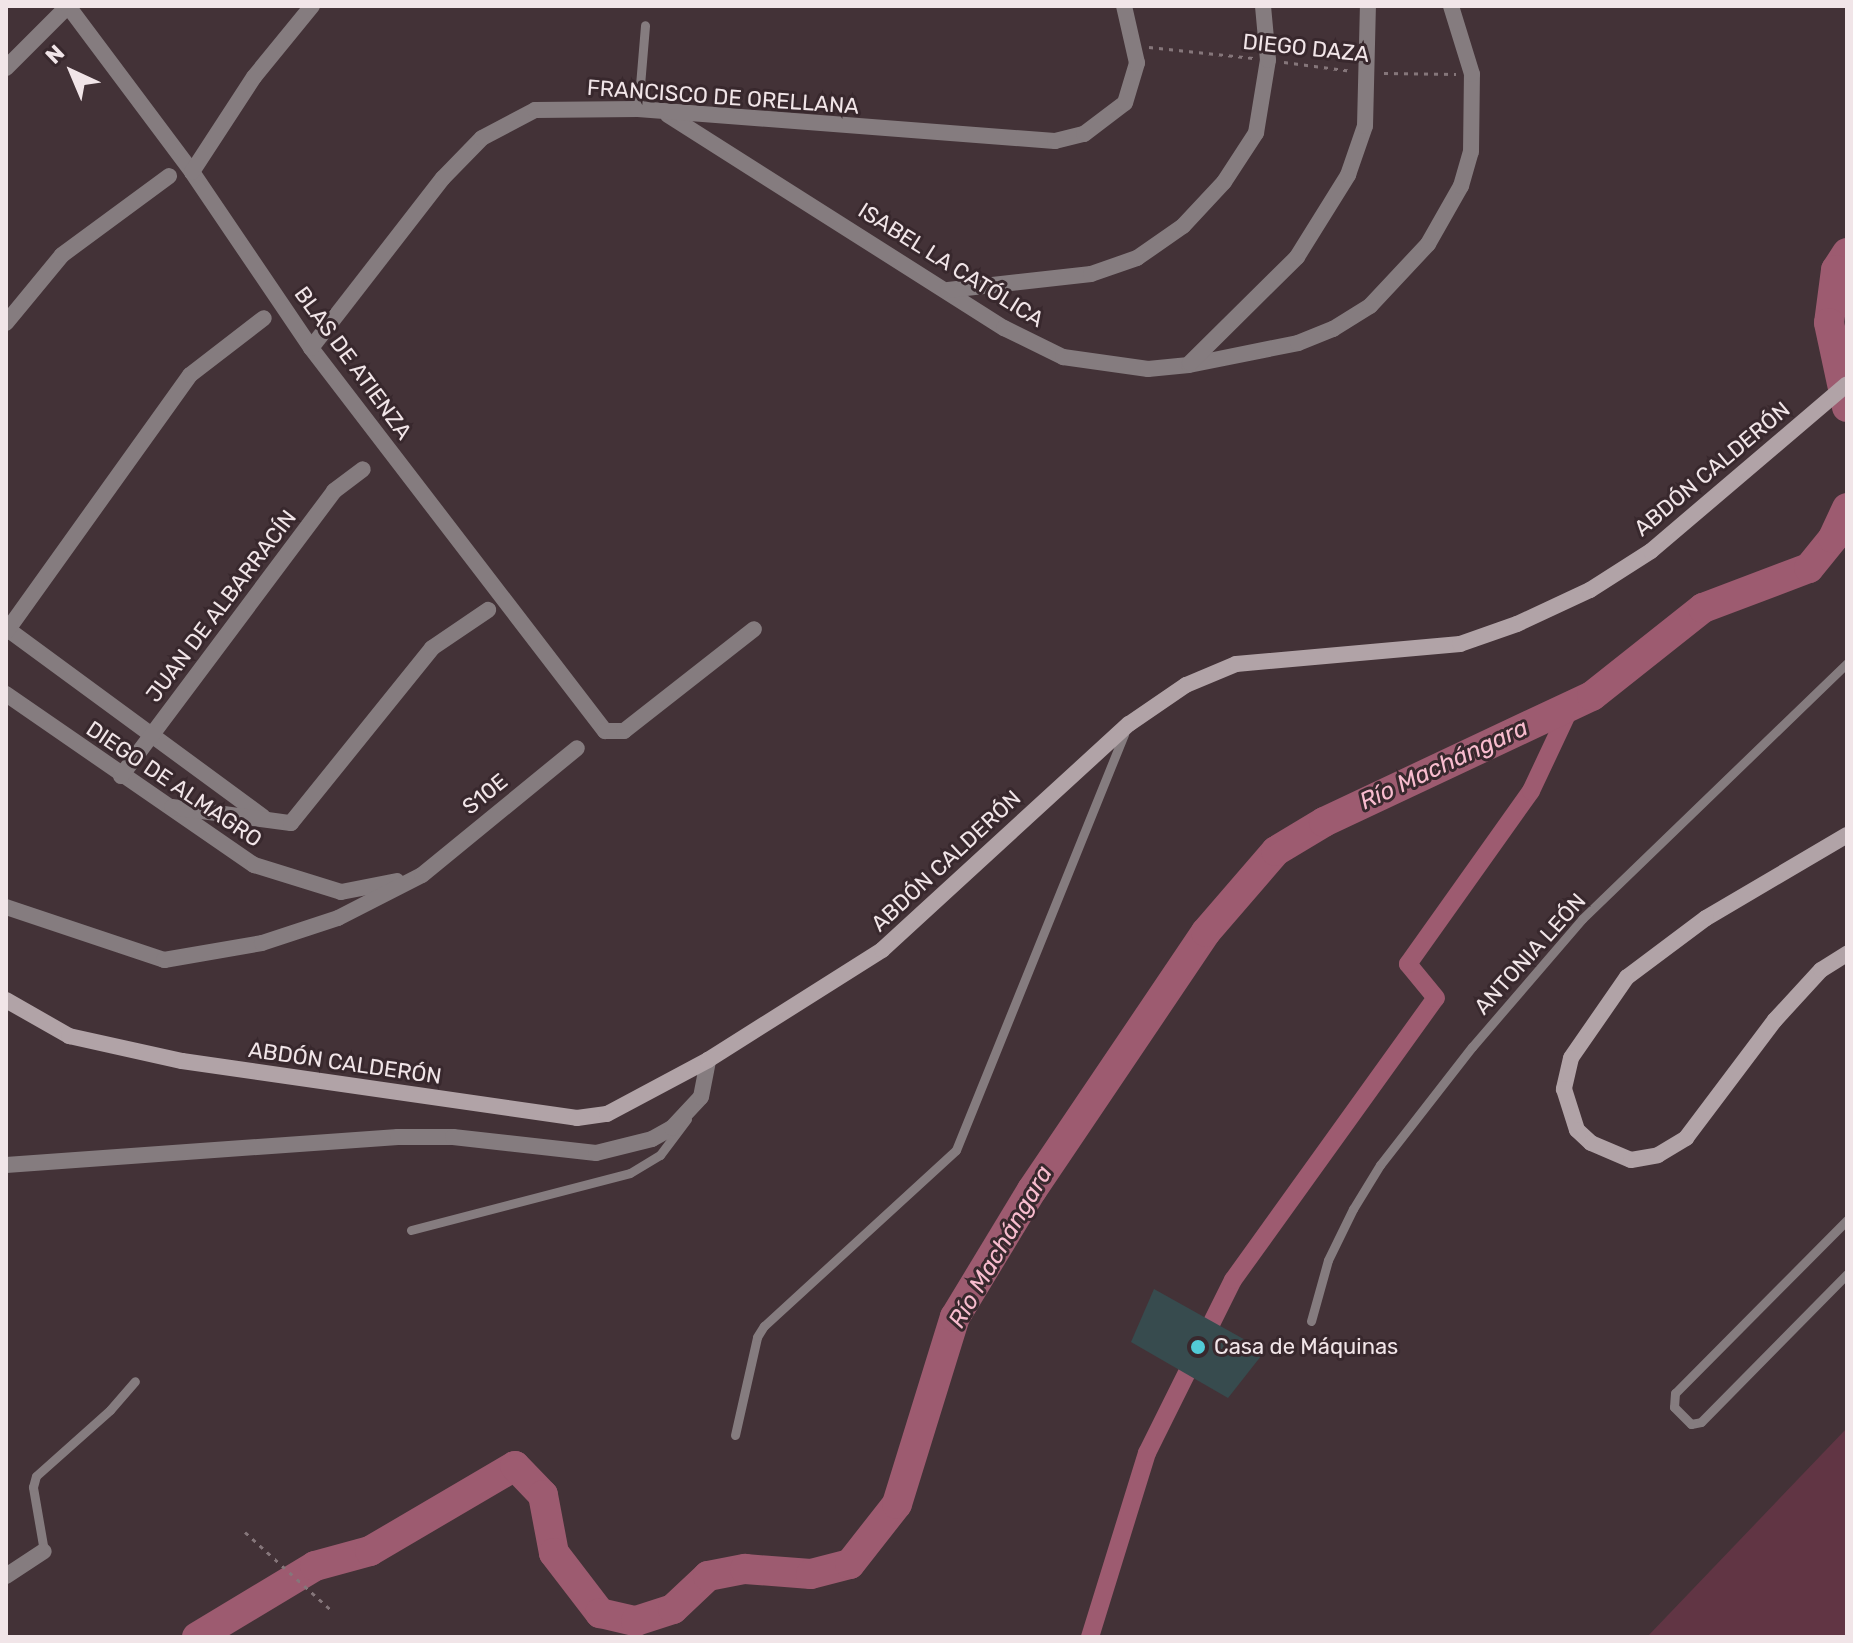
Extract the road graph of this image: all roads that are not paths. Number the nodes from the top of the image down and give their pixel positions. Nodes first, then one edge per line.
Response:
1 (68, 6) edge
2 (312, 6) edge
3 (1124, 6) edge
4 (1263, 6) edge
5 (1368, 6) edge
6 (1451, 6) edge
7 (645, 25) dead end
8 (6, 68) edge
9 (638, 109) junction
10 (668, 115) junction
11 (192, 172) junction
12 (169, 176) dead end
13 (948, 290) junction
14 (264, 318) dead end
15 (6, 323) edge
16 (311, 348) junction
17 (1189, 365) junction
18 (1841, 389) edge
19 (363, 469) dead end
20 (488, 610) dead end
21 (754, 629) dead end
22 (7, 630) edge
23 (1847, 663) edge
24 (6, 694) edge
25 (1129, 724) junction
26 (152, 734) junction
27 (577, 748) dead end
28 (121, 776) junction
29 (170, 806) junction
30 (264, 818) junction
31 (1847, 835) edge
32 (422, 875) junction
33 (6, 907) edge
34 (1847, 954) edge
35 (6, 1000) edge
36 (708, 1060) junction
37 (692, 1109) junction
38 (6, 1165) edge
39 (1847, 1220) edge
40 (411, 1230) dead end
41 (1847, 1274) edge
42 (1311, 1321) dead end
43 (135, 1381) dead end
44 (735, 1435) dead end
45 (44, 1551) joint
46 (6, 1576) edge

1 - 8 street
1 - 11 street, BLAS DE ATIENZA
2 - 11 street
3 - 10 street, FRANCISCO DE ORELLANA
4 - 13 street
5 - 17 street
6 - 17 street, ISABEL LA CATÓLICA
7 - 9 lane
9 - 10 street, FRANCISCO DE ORELLANA
9 - 16 street, FRANCISCO DE ORELLANA
10 - 13 street, ISABEL LA CATÓLICA
11 - 16 street, BLAS DE ATIENZA
12 - 15 street
13 - 17 street, ISABEL LA CATÓLICA
14 - 22 street
16 - 21 street, BLAS DE ATIENZA
18 - 25 street, ABDÓN CALDERÓN
19 - 26 street, JUAN DE ALBARRACÍN
20 - 30 street
22 - 26 street, DIEGO DE ALMAGRO
23 - 42 lane, ANTONIA LEÓN
24 - 28 street, DIEGO DE ALMAGRO
25 - 36 street, ABDÓN CALDERÓN
25 - 44 lane
26 - 28 street, JUAN DE ALBARRACÍN
26 - 30 street, DIEGO DE ALMAGRO
27 - 32 street, S10E
28 - 29 street, DIEGO DE ALMAGRO
29 - 30 street
29 - 32 street, DIEGO DE ALMAGRO
31 - 34 street
32 - 33 street, S10E
35 - 36 street, ABDÓN CALDERÓN
36 - 37 street
37 - 38 street
37 - 40 lane
39 - 41 lane
43 - 45 lane
45 - 46 street

